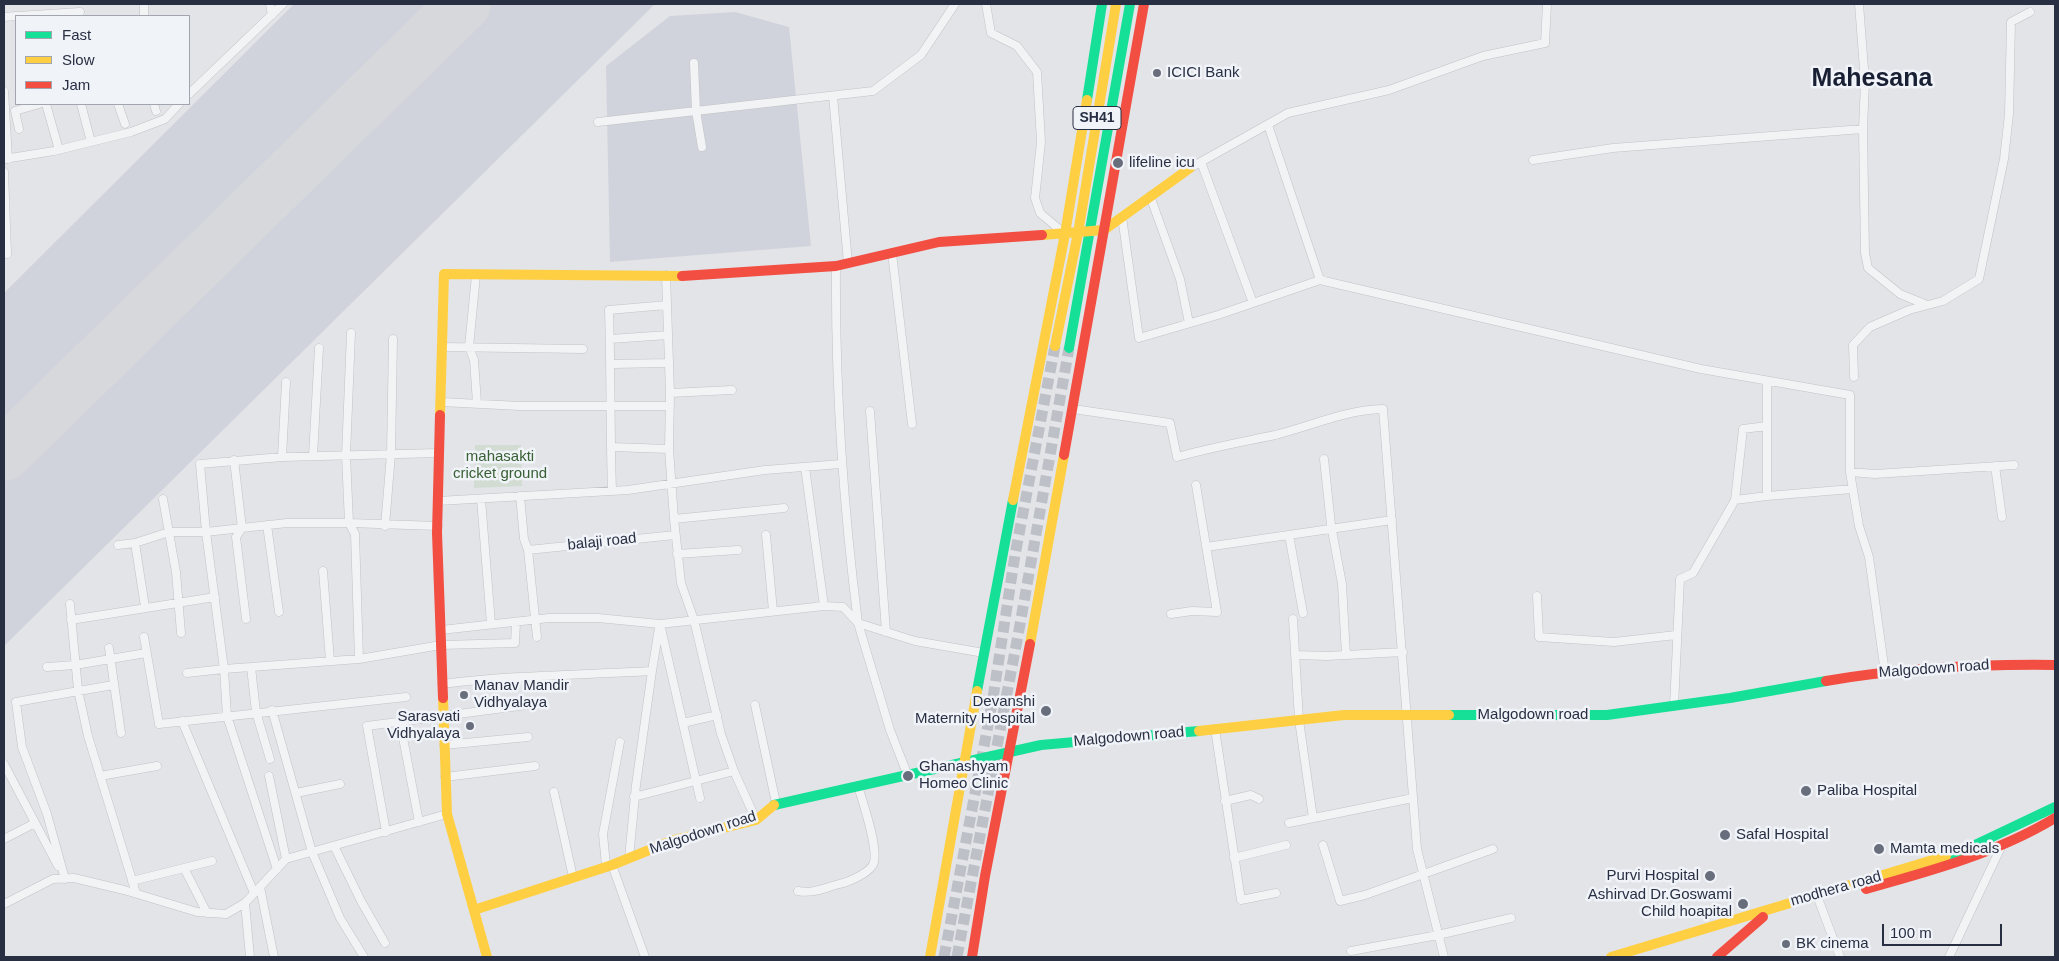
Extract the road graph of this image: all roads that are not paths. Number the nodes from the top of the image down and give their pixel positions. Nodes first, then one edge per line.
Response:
1 (270, 4) edge
2 (283, 4) edge
3 (955, 4) edge
4 (986, 4) edge
5 (1102, 4) edge
6 (1116, 4) edge
7 (1130, 4) edge
8 (1144, 4) edge
9 (1547, 4) edge
10 (1859, 4) edge
11 (80, 12) dead end
12 (2030, 12) dead end
13 (33, 15) edge
14 (272, 15) junction
15 (694, 63) dead end
16 (4, 91) edge
17 (190, 93) edge
18 (833, 96) junction
19 (36, 105) edge
20 (46, 105) edge
21 (81, 105) edge
22 (118, 105) edge
23 (178, 105) edge
24 (696, 111) junction
25 (598, 122) dead end
26 (125, 124) dead end
27 (1268, 124) junction
28 (20, 129) dead end
29 (1863, 129) junction
30 (91, 142) junction
31 (702, 147) dead end
32 (59, 150) junction
33 (6, 159) edge
34 (1533, 160) dead end
35 (1202, 162) junction
36 (1190, 168) joint
37 (4, 172) edge
38 (1150, 196) junction
39 (1122, 217) junction
40 (1104, 230) junction
41 (1089, 232) junction
42 (1078, 233) junction
43 (1065, 234) junction
44 (892, 253) junction
45 (8, 254) dead end
46 (848, 264) junction
47 (836, 266) junction
48 (476, 275) junction
49 (666, 275) junction
50 (1320, 280) junction
51 (1253, 303) junction
52 (667, 305) junction
53 (1927, 306) junction
54 (1189, 323) junction
55 (1058, 331) junction
56 (351, 333) dead end
57 (1071, 334) junction
58 (668, 335) junction
59 (392, 339) dead end
60 (610, 339) junction
61 (1044, 344) junction
62 (1055, 346) tunnel mouth
63 (442, 347) junction
64 (469, 347) junction
65 (1084, 347) junction
66 (319, 348) dead end
67 (1069, 348) tunnel mouth
68 (582, 349) dead end
69 (669, 363) junction
70 (612, 364) junction
71 (1854, 377) dead end
72 (286, 382) dead end
73 (1767, 382) junction
74 (732, 390) dead end
75 (670, 393) junction
76 (441, 402) junction
77 (477, 404) junction
78 (610, 405) junction
79 (670, 406) junction
80 (1073, 409) junction
81 (870, 410) dead end
82 (912, 424) dead end
83 (1767, 426) junction
84 (611, 447) junction
85 (669, 449) junction
86 (440, 453) junction
87 (391, 454) junction
88 (346, 455) junction
89 (313, 456) junction
90 (282, 457) junction
91 (1324, 459) dead end
92 (234, 460) junction
93 (841, 464) junction
94 (2014, 465) dead end
95 (1994, 466) junction
96 (806, 467) junction
97 (1850, 472) junction
98 (671, 483) junction
99 (1196, 485) dead end
100 (1852, 489) junction
101 (612, 491) junction
102 (520, 496) junction
103 (1767, 496) junction
104 (163, 499) dead end
105 (481, 499) junction
106 (1735, 500) junction
107 (438, 501) junction
108 (784, 508) dead end
109 (2002, 518) dead end
110 (674, 520) junction
111 (1392, 520) junction
112 (348, 523) junction
113 (267, 525) junction
114 (385, 526) junction
115 (438, 526) junction
116 (242, 528) junction
117 (1332, 529) junction
118 (169, 532) junction
119 (206, 532) junction
120 (675, 534) junction
121 (1289, 535) junction
122 (766, 536) dead end
123 (134, 543) junction
124 (118, 546) dead end
125 (1206, 547) junction
126 (528, 550) junction
127 (738, 550) dead end
128 (677, 554) junction
129 (323, 570) dead end
130 (1537, 596) dead end
131 (215, 598) junction
132 (178, 602) junction
133 (70, 604) dead end
134 (824, 606) junction
135 (145, 607) junction
136 (773, 611) junction
137 (279, 612) dead end
138 (1303, 613) dead end
139 (1171, 614) dead end
140 (246, 619) dead end
141 (1293, 619) dead end
142 (71, 620) junction
143 (534, 620) junction
144 (694, 620) junction
145 (516, 623) junction
146 (858, 623) junction
147 (492, 624) junction
148 (660, 624) junction
149 (441, 630) junction
150 (886, 632) junction
151 (181, 633) dead end
152 (1676, 635) junction
153 (144, 637) dead end
154 (537, 637) dead end
155 (441, 646) junction
156 (110, 648) dead end
157 (1403, 652) junction
158 (146, 653) junction
159 (984, 653) junction
160 (1296, 655) junction
161 (1346, 655) junction
162 (359, 659) junction
163 (111, 660) junction
164 (330, 661) junction
165 (75, 665) junction
166 (2055, 665) edge
167 (47, 667) dead end
168 (251, 667) junction
169 (224, 669) junction
170 (652, 671) junction
171 (187, 673) dead end
172 (1885, 673) junction
173 (442, 684) junction
174 (113, 685) junction
175 (78, 690) junction
176 (406, 697) dead end
177 (527, 705) dead end
178 (755, 705) dead end
179 (1674, 706) junction
180 (272, 710) junction
181 (256, 712) junction
182 (717, 715) junction
183 (1408, 715) junction
184 (226, 716) junction
185 (443, 716) junction
186 (1299, 720) junction
187 (182, 721) junction
188 (400, 722) junction
189 (683, 723) junction
190 (1215, 729) junction
191 (120, 733) dead end
192 (528, 737) dead end
193 (620, 742) dead end
194 (444, 745) junction
195 (1009, 751) junction
196 (270, 759) dead end
197 (964, 763) junction
198 (157, 766) dead end
199 (535, 766) dead end
200 (5, 768) edge
201 (734, 771) junction
202 (100, 776) junction
203 (269, 776) dead end
204 (908, 776) junction
205 (445, 777) junction
206 (696, 781) junction
207 (340, 784) dead end
208 (858, 786) junction
209 (554, 792) dead end
210 (296, 793) junction
211 (634, 797) junction
212 (700, 798) dead end
213 (1413, 798) junction
214 (1259, 799) dead end
215 (1225, 801) junction
216 (776, 804) junction
217 (2055, 807) edge
218 (446, 814) junction
219 (1313, 818) junction
220 (2055, 818) edge
221 (756, 820) junction
222 (419, 822) junction
223 (35, 823) junction
224 (1289, 823) dead end
225 (386, 832) junction
226 (4, 838) edge
227 (1286, 845) dead end
228 (1323, 845) dead end
229 (2002, 845) junction
230 (334, 846) junction
231 (1492, 849) dead end
232 (312, 852) junction
233 (629, 858) junction
234 (1234, 858) junction
235 (286, 859) junction
236 (212, 861) dead end
237 (609, 866) junction
238 (184, 868) junction
239 (277, 868) junction
240 (1423, 874) junction
241 (574, 877) junction
242 (65, 879) junction
243 (132, 882) junction
244 (257, 890) junction
245 (798, 890) dead end
246 (136, 893) junction
247 (1276, 893) dead end
248 (1819, 901) junction
249 (245, 903) junction
250 (4, 904) edge
251 (474, 910) junction
252 (207, 913) junction
253 (1763, 917) junction
254 (1511, 918) dead end
255 (1438, 935) junction
256 (385, 943) dead end
257 (1350, 951) dead end
258 (1952, 956) edge
259 (250, 957) edge
260 (274, 957) edge
261 (364, 957) edge
262 (487, 957) edge
263 (645, 957) edge
264 (930, 957) edge
265 (972, 957) edge
266 (1444, 957) edge
267 (1611, 957) edge
268 (1633, 957) edge
269 (1718, 957) edge
270 (1840, 957) edge

1 - 14 street
2 - 14 street
3 - 18 street
4 - 43 street
5 - 43 street
6 - 42 street, SH41
7 - 41 street, SH41
8 - 40 street
9 - 27 street
10 - 29 street
11 - 13 street
12 - 53 street
14 - 17 street
15 - 24 street
16 - 33 street
18 - 24 street
18 - 46 street
19 - 28 street
20 - 32 street
21 - 30 street
22 - 26 street
23 - 30 street
24 - 25 street
24 - 31 street
27 - 35 street
27 - 50 street
29 - 34 street
29 - 53 street
30 - 32 street
32 - 33 street
35 - 36 street
35 - 51 street
36 - 38 street
37 - 45 street
38 - 39 street
38 - 54 street
39 - 40 street
39 - 54 street
40 - 41 street
40 - 65 street
41 - 42 street
41 - 57 street, SH41
42 - 43 street
42 - 55 street, SH41
43 - 44 street
43 - 61 street
44 - 46 street
44 - 82 street
46 - 47 street
47 - 49 street
47 - 93 street
48 - 49 street
48 - 63 street
48 - 64 street
49 - 52 street
50 - 51 street
50 - 73 street
51 - 54 street
52 - 58 street
52 - 60 street
53 - 71 street
55 - 61 street
55 - 62 street, SH41
56 - 88 street
57 - 65 street
57 - 67 street, SH41
58 - 60 street
58 - 69 street
59 - 87 street
60 - 70 street
61 - 159 street
63 - 64 street
63 - 76 street
64 - 68 street
64 - 77 street
65 - 80 street
66 - 89 street
69 - 70 street
69 - 75 street
70 - 78 street
72 - 90 street
73 - 83 street
73 - 97 street
74 - 75 street
75 - 79 street
76 - 77 street
76 - 86 street
77 - 78 street
78 - 79 street
78 - 84 street
79 - 85 street
80 - 111 street
80 - 195 street
81 - 150 street
83 - 103 street
83 - 106 street
84 - 85 street
84 - 101 street
85 - 98 street
86 - 87 street
86 - 107 street
87 - 88 street
87 - 114 street
88 - 89 street
88 - 112 street
89 - 90 street
90 - 92 street
91 - 117 street
92 - 116 street
92 - 119 street
93 - 96 street
93 - 146 street
94 - 95 street
95 - 97 street
95 - 109 street
96 - 98 street
96 - 134 street
97 - 100 street
98 - 101 street
98 - 110 street
99 - 125 street
100 - 103 street
100 - 172 street
101 - 102 street
102 - 105 street
102 - 126 street
103 - 106 street
104 - 118 street
105 - 107 street
105 - 147 street
106 - 152 street
107 - 115 street
108 - 110 street
110 - 120 street
111 - 117 street
111 - 157 street
112 - 113 street
112 - 114 street
112 - 162 street
113 - 116 street
113 - 137 street
114 - 115 street
115 - 149 street
116 - 119 street
116 - 140 street
117 - 121 street
117 - 161 street
118 - 119 street
118 - 123 street
118 - 132 street
119 - 131 street
120 - 126 street, balaji road
120 - 128 street
121 - 125 street
121 - 138 street
122 - 136 street
123 - 124 street
123 - 135 street
125 - 139 street
126 - 143 street
127 - 128 street
128 - 144 street
129 - 164 street
130 - 152 street
131 - 132 street
131 - 169 street
132 - 135 street
132 - 151 street
133 - 142 street
134 - 136 street
134 - 146 street
135 - 142 street
136 - 144 street
141 - 160 street
142 - 165 street
143 - 145 street
143 - 148 street
143 - 154 street
144 - 148 street
144 - 182 street
145 - 147 street
145 - 155 street
146 - 150 street
146 - 204 street
147 - 149 street
148 - 170 street
148 - 189 street
149 - 155 street
150 - 159 street
152 - 179 street
153 - 158 street
155 - 162 street
155 - 173 street
156 - 163 street
157 - 161 street
157 - 183 street
158 - 163 street
158 - 187 street
159 - 197 street
160 - 161 street
160 - 186 street
162 - 164 street
163 - 165 street
163 - 174 street
164 - 168 street
165 - 167 street
165 - 175 street
166 - 172 street, Malgodown road
168 - 169 street
168 - 181 street
169 - 171 street
169 - 184 street
170 - 173 street
170 - 211 street
172 - 179 street, Malgodown road
173 - 185 street
174 - 175 street
174 - 191 street
175 - 202 street
175 - 242 street
176 - 180 street
177 - 185 street
178 - 216 street
179 - 183 street, Malgodown road
180 - 181 street
180 - 210 street
181 - 184 street
181 - 196 street
182 - 189 street
182 - 201 street
183 - 186 street, Malgodown road
183 - 213 street
184 - 187 street
184 - 239 street
185 - 188 street
185 - 194 street
186 - 190 street, Malgodown road
186 - 219 street
187 - 244 street
188 - 222 street
188 - 225 street
189 - 206 street
190 - 195 street, Malgodown road
190 - 215 street
192 - 194 street
193 - 237 street
194 - 205 street
195 - 197 street, Malgodown road
195 - 265 street
197 - 204 street, Malgodown road
197 - 264 street
198 - 202 street
199 - 205 street
200 - 223 street
201 - 206 street
201 - 221 street
202 - 243 street
203 - 235 street
204 - 208 street, Malgodown road
205 - 218 street
206 - 211 street
206 - 212 street
207 - 210 street
208 - 216 street, Malgodown road
208 - 245 street
209 - 241 street
210 - 232 street
211 - 233 street
213 - 219 street
213 - 240 street
214 - 215 street
215 - 234 street
216 - 221 street, Malgodown road
217 - 267 street, modhera road
218 - 222 street
218 - 251 street
219 - 224 street
220 - 229 street
221 - 233 street, Malgodown road
222 - 225 street
223 - 226 street
223 - 242 street
225 - 230 street
227 - 234 street
228 - 240 street
229 - 248 street
229 - 258 street
230 - 232 street
230 - 256 street
231 - 240 street
232 - 235 street
232 - 261 street
233 - 237 street, Malgodown road
234 - 247 street
235 - 239 street
236 - 238 street
237 - 241 street, Malgodown road
237 - 263 street
238 - 243 street
238 - 252 street
239 - 244 street
240 - 255 street
241 - 251 street, Malgodown road
242 - 246 street
242 - 250 street
243 - 246 street
244 - 249 street
244 - 260 street
246 - 252 street
248 - 253 street
248 - 270 street
249 - 252 street
249 - 259 street
251 - 262 street
253 - 268 street
253 - 269 street
254 - 255 street
255 - 257 street
255 - 266 street

